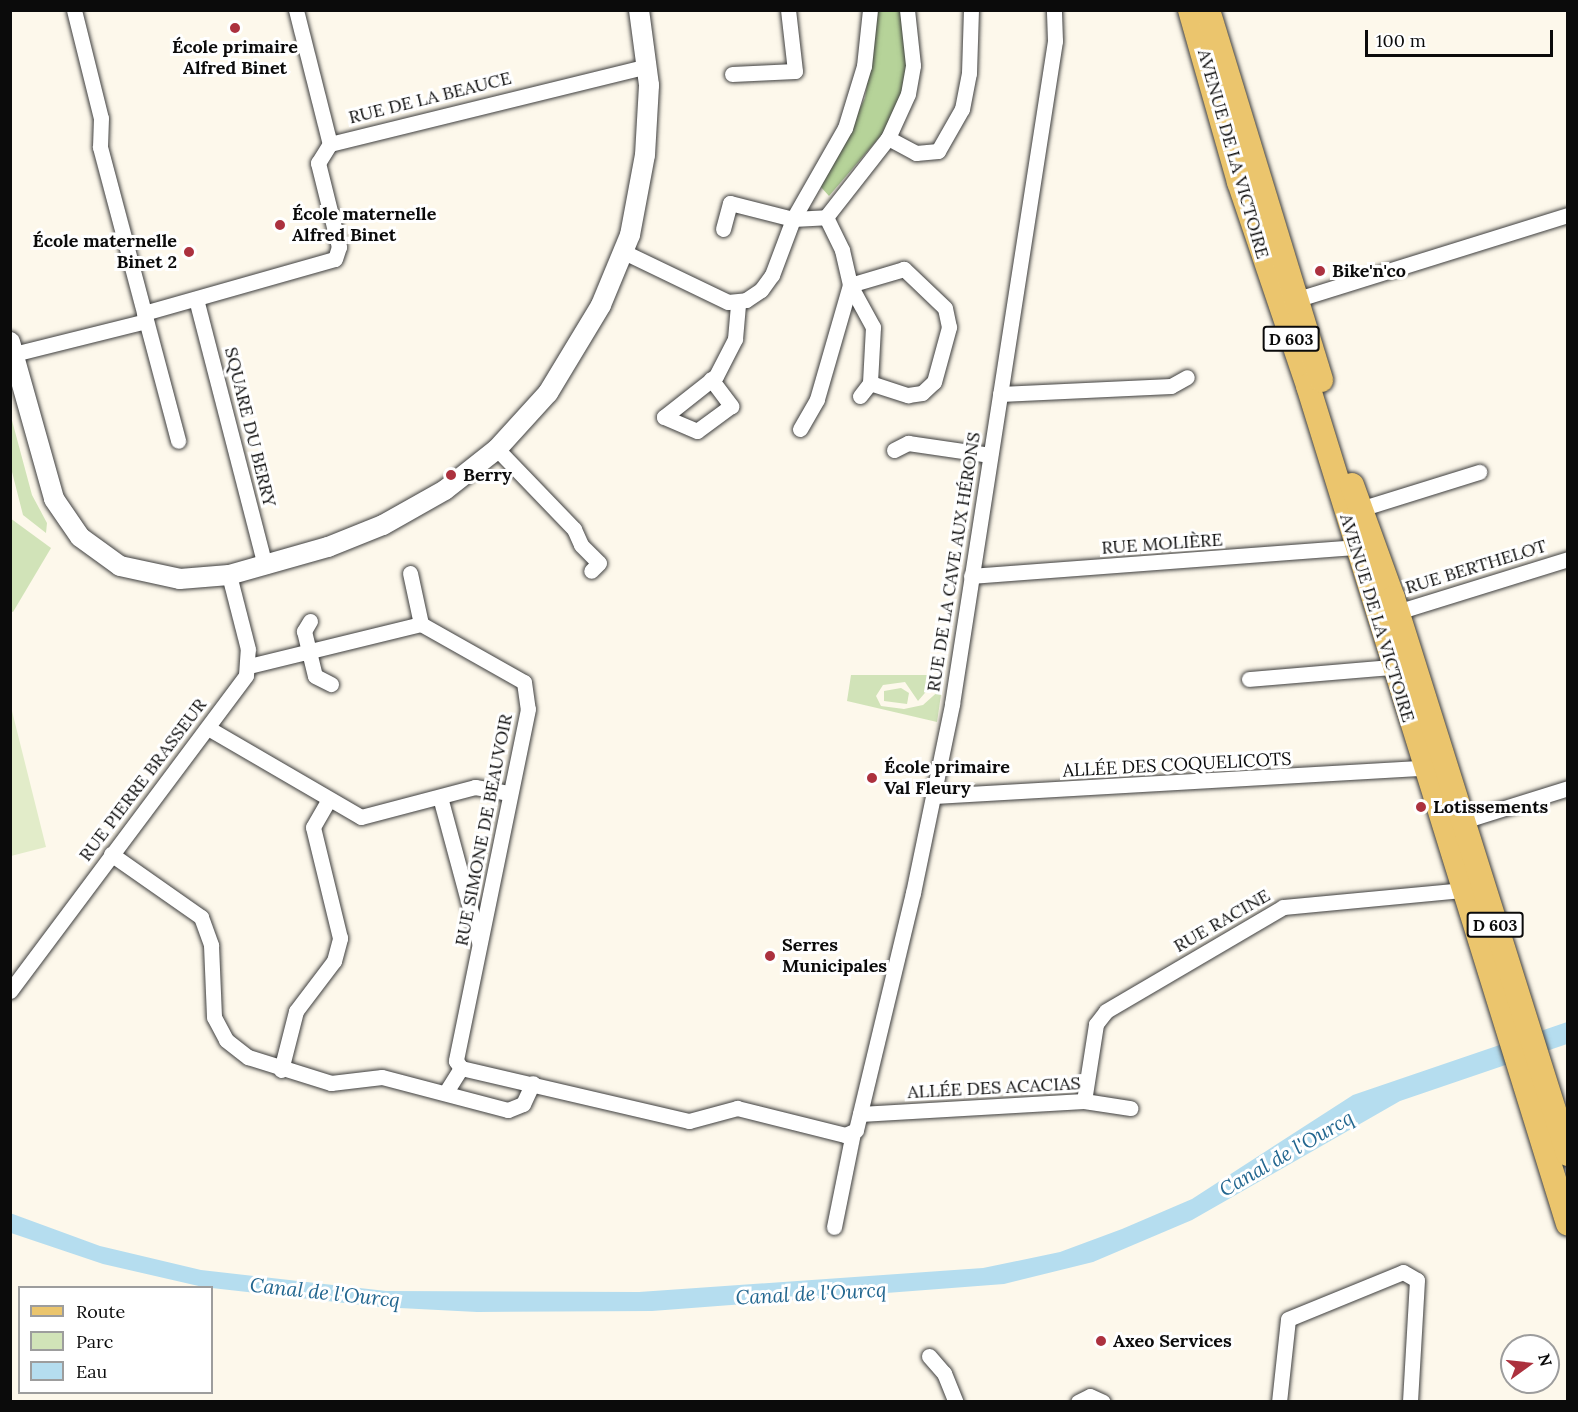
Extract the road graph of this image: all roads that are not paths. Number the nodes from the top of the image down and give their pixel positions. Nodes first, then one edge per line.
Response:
1 (74, 10) edge
2 (296, 10) edge
3 (639, 10) edge
4 (870, 10) edge
5 (907, 10) edge
6 (971, 10) edge
7 (1054, 10) edge
8 (1190, 10) edge
9 (1208, 10) edge
10 (791, 11) edge
11 (647, 66) junction
12 (732, 74) dead end
13 (888, 138) junction
14 (330, 144) junction
15 (1568, 215) edge
16 (826, 217) junction
17 (793, 219) junction
18 (723, 230) dead end
19 (624, 252) junction
20 (850, 285) junction
21 (196, 299) junction
22 (1298, 299) junction
23 (738, 303) junction
24 (145, 317) junction
25 (12, 348) edge
26 (1187, 377) dead end
27 (711, 379) dead end
28 (870, 383) junction
29 (1000, 394) junction
30 (860, 396) dead end
31 (800, 429) dead end
32 (178, 441) dead end
33 (497, 449) junction
34 (894, 450) dead end
35 (990, 455) junction
36 (1479, 472) dead end
37 (1360, 508) junction
38 (1354, 547) junction
39 (1568, 559) edge
40 (265, 566) junction
41 (591, 571) dead end
42 (410, 573) dead end
43 (229, 575) junction
44 (971, 576) junction
45 (1397, 612) junction
46 (310, 621) dead end
47 (421, 624) junction
48 (310, 655) junction
49 (249, 666) junction
50 (1392, 667) junction
51 (1249, 679) dead end
52 (331, 684) dead end
53 (208, 728) junction
54 (1424, 768) junction
55 (1568, 788) edge
56 (509, 793) junction
57 (933, 796) junction
58 (440, 797) junction
59 (329, 799) junction
60 (1463, 821) junction
61 (111, 854) junction
62 (1462, 890) junction
63 (480, 947) junction
64 (10, 991) edge
65 (1517, 1032) junction
66 (461, 1068) junction
67 (1529, 1068) junction
68 (282, 1070) junction
69 (533, 1083) junction
70 (446, 1092) junction
71 (1083, 1101) junction
72 (1130, 1108) dead end
73 (860, 1114) junction
74 (853, 1132) junction
75 (1568, 1154) edge
76 (1568, 1189) edge
77 (1568, 1224) edge
78 (834, 1227) dead end
79 (929, 1356) dead end
80 (956, 1401) edge
81 (1078, 1401) edge
82 (1103, 1401) edge
83 (1279, 1401) edge
84 (1410, 1401) edge

1 - 24 street
2 - 14 street
3 - 11 street
4 - 17 street
5 - 13 street
6 - 13 street
7 - 29 street, RUE DE LA CAVE AUX HÉRONS
8 - 38 main road, AVENUE DE LA VICTOIRE / D 603
9 - 22 main road, AVENUE DE LA VICTOIRE / D 603
10 - 12 street
11 - 14 street, RUE DE LA BEAUCE
11 - 19 street
13 - 16 street
14 - 21 street, RUE DE LA BEAUCE
15 - 22 street
16 - 17 street
16 - 20 street
17 - 18 street
17 - 23 street
19 - 23 street
19 - 33 street
20 - 28 street
20 - 28 street
20 - 31 street
21 - 24 street
21 - 40 street, SQUARE DU BERRY
22 - 37 main road, AVENUE DE LA VICTOIRE / D 603
23 - 27 street
24 - 25 street
24 - 32 street
25 - 43 street
26 - 29 street
28 - 30 street
29 - 35 street, RUE DE LA CAVE AUX HÉRONS
33 - 40 street
33 - 41 street
34 - 35 street
35 - 44 street, RUE DE LA CAVE AUX HÉRONS
36 - 37 street
37 - 45 main road, AVENUE DE LA VICTOIRE / D 603
38 - 44 street, RUE MOLIÈRE
38 - 50 main road, AVENUE DE LA VICTOIRE / D 603
39 - 45 street, RUE BERTHELOT
40 - 43 street
42 - 47 street
43 - 49 street
44 - 57 street, RUE DE LA CAVE AUX HÉRONS
45 - 60 main road, AVENUE DE LA VICTOIRE / D 603
46 - 48 street
47 - 48 street
47 - 56 street, RUE SIMONE DE BEAUVOIR
48 - 49 street
48 - 52 street
49 - 53 street, RUE PIERRE BRASSEUR
50 - 51 street
50 - 54 main road, AVENUE DE LA VICTOIRE / D 603
53 - 59 street
53 - 61 street, RUE PIERRE BRASSEUR
54 - 57 street, ALLÉE DES COQUELICOTS
54 - 62 main road, AVENUE DE LA VICTOIRE / D 603
55 - 60 street
56 - 58 street
56 - 63 street, RUE SIMONE DE BEAUVOIR
57 - 73 street, RUE DE LA CAVE AUX HÉRONS
58 - 59 street
58 - 63 street
59 - 68 street
60 - 65 main road, AVENUE DE LA VICTOIRE / D 603
61 - 64 street, RUE PIERRE BRASSEUR
61 - 68 street
62 - 65 main road, AVENUE DE LA VICTOIRE / D 603
62 - 71 street, RUE RACINE
63 - 66 street, RUE SIMONE DE BEAUVOIR
65 - 67 main road, AVENUE DE LA VICTOIRE / D 603
66 - 69 street
66 - 70 street
67 - 75 main road, AVENUE DE LA VICTOIRE / D 603
67 - 76 street
67 - 77 main road, AVENUE DE LA VICTOIRE / D 603
68 - 70 street
69 - 70 street
69 - 74 street
71 - 72 street, ALLÉE DES ACACIAS
71 - 73 street, ALLÉE DES ACACIAS
73 - 74 street, RUE DE LA CAVE AUX HÉRONS
74 - 78 street
79 - 80 street
81 - 82 street
83 - 84 street

